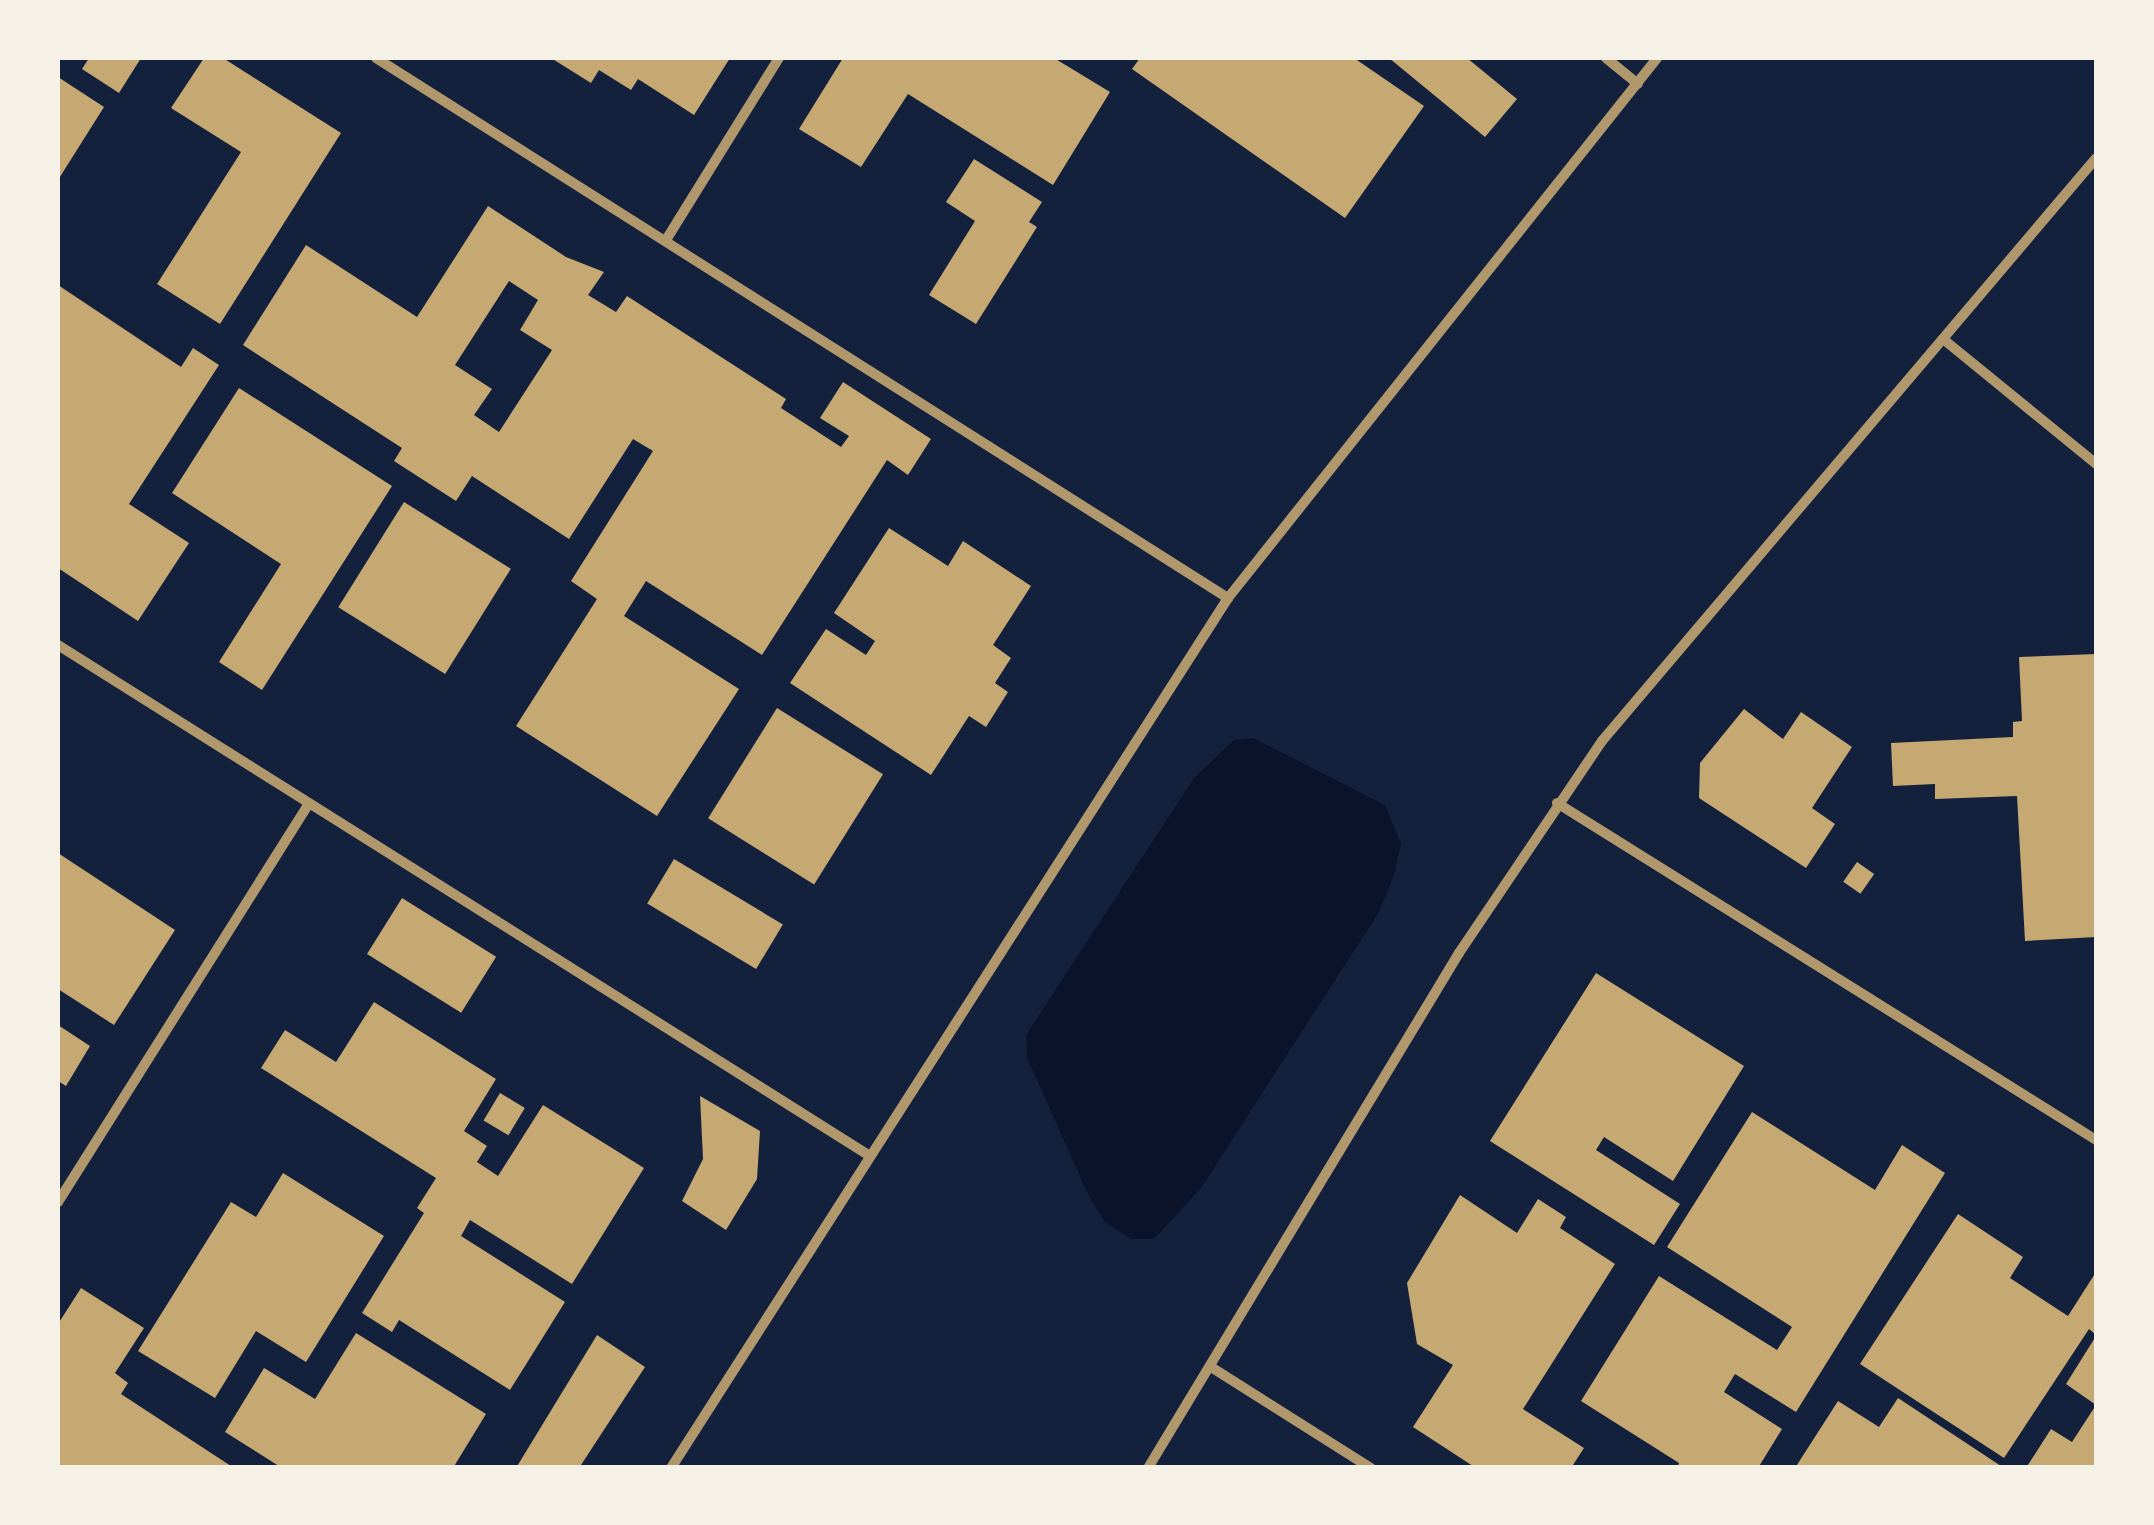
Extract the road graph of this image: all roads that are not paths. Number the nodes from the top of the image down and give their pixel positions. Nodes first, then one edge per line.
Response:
1 (376, 58) edge
2 (780, 58) edge
3 (1606, 58) edge
4 (1657, 58) edge
5 (1638, 84) junction
6 (2096, 158) edge
7 (666, 240) junction
8 (1943, 340) junction
9 (2096, 464) edge
10 (1228, 598) junction
11 (58, 644) edge
12 (309, 802) junction
13 (1557, 803) junction
14 (2096, 1140) edge
15 (867, 1154) junction
16 (58, 1202) edge
17 (1211, 1367) junction
18 (672, 1468) edge
19 (1148, 1468) edge
20 (1371, 1468) edge

1 - 7 street
2 - 7 street
3 - 5 street
4 - 5 street
5 - 10 street
6 - 8 street
7 - 10 street
8 - 9 street
8 - 13 street
10 - 15 street
11 - 12 street
12 - 15 street
12 - 16 street
13 - 14 street
13 - 17 street
15 - 18 street
17 - 19 street
17 - 20 street

